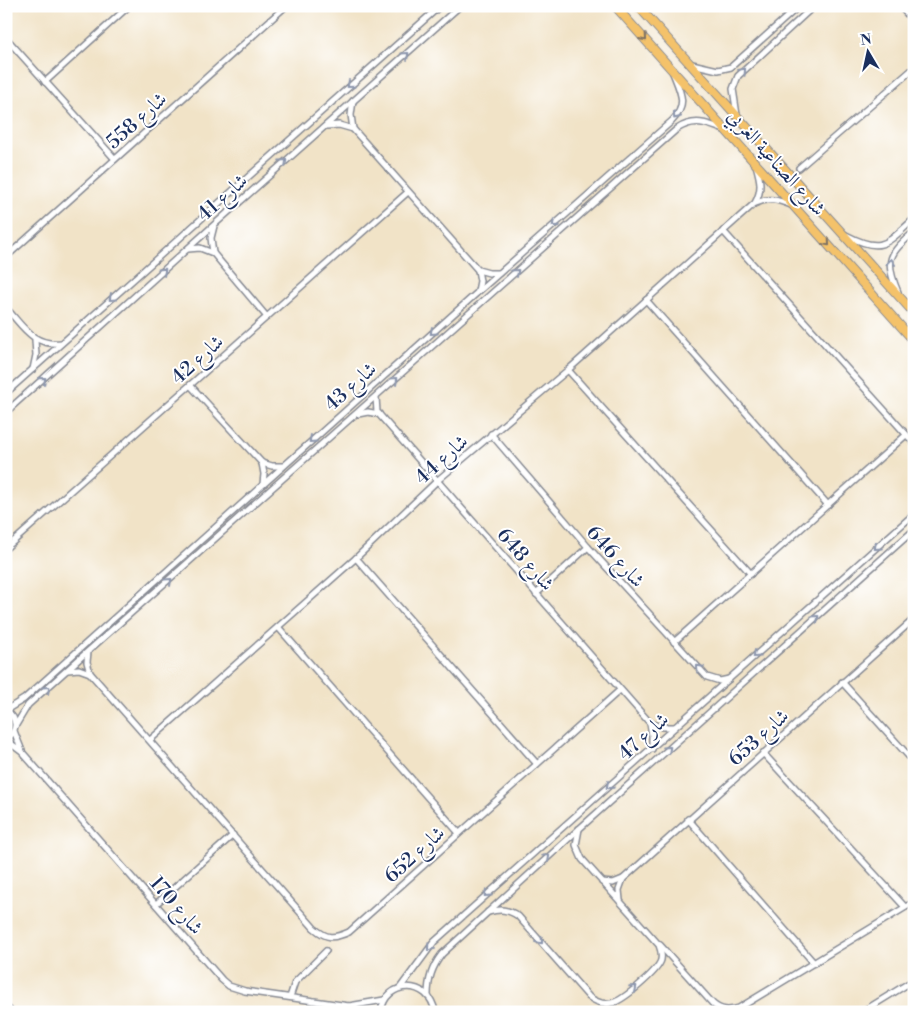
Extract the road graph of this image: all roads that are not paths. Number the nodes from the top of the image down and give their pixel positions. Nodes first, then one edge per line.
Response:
1 (129, 6) edge
2 (286, 6) edge
3 (440, 6) edge
4 (460, 6) edge
5 (615, 6) edge
6 (638, 6) edge
7 (800, 6) edge
8 (814, 6) edge
9 (900, 6) edge
10 (914, 22) edge
11 (6, 38) edge
12 (690, 64) junction
13 (914, 68) edge
14 (672, 71) junction
15 (46, 82) junction
16 (353, 101) junction
17 (737, 116) junction
18 (324, 127) junction
19 (353, 130) junction
20 (726, 130) junction
21 (115, 159) junction
22 (756, 162) junction
23 (799, 168) dead end
24 (408, 192) junction
25 (755, 203) junction
26 (795, 206) junction
27 (914, 219) edge
28 (215, 224) junction
29 (723, 231) junction
30 (841, 232) junction
31 (914, 232) edge
32 (187, 249) junction
33 (213, 253) junction
34 (6, 257) edge
35 (478, 270) junction
36 (500, 273) junction
37 (478, 292) junction
38 (646, 300) junction
39 (902, 300) junction
40 (6, 308) edge
41 (914, 313) edge
42 (267, 317) junction
43 (35, 340) junction
44 (914, 341) edge
45 (61, 343) junction
46 (33, 369) junction
47 (568, 370) junction
48 (190, 385) junction
49 (6, 393) edge
50 (376, 397) junction
51 (6, 412) edge
52 (356, 414) junction
53 (380, 415) junction
54 (491, 434) junction
55 (906, 435) junction
56 (914, 443) edge
57 (262, 464) junction
58 (283, 466) junction
59 (438, 480) junction
60 (262, 485) junction
61 (828, 505) junction
62 (914, 514) edge
63 (914, 530) edge
64 (6, 548) edge
65 (588, 548) junction
66 (356, 558) junction
67 (751, 574) junction
68 (536, 594) junction
69 (914, 619) edge
70 (278, 627) junction
71 (674, 642) junction
72 (88, 652) junction
73 (68, 670) junction
74 (90, 673) junction
75 (730, 679) junction
76 (842, 682) junction
77 (620, 690) junction
78 (6, 710) edge
79 (650, 723) junction
80 (15, 728) junction
81 (675, 728) junction
82 (6, 739) edge
83 (150, 740) junction
84 (652, 749) junction
85 (22, 752) junction
86 (763, 753) junction
87 (914, 762) edge
88 (537, 764) junction
89 (688, 820) junction
90 (579, 829) junction
91 (459, 833) junction
92 (233, 835) junction
93 (623, 879) junction
94 (602, 882) junction
95 (620, 901) junction
96 (914, 902) edge
97 (156, 904) junction
98 (906, 907) junction
99 (487, 912) junction
100 (659, 945) junction
101 (326, 951) dead end
102 (673, 958) junction
103 (661, 962) junction
104 (814, 963) junction
105 (914, 980) edge
106 (400, 988) junction
107 (428, 996) junction
108 (290, 998) junction
109 (384, 1000) junction
110 (6, 1006) edge
111 (349, 1006) junction
112 (434, 1009) edge
113 (11, 1012) edge
114 (361, 1012) edge
115 (381, 1012) edge
116 (441, 1012) edge
117 (862, 1012) edge

1 - 15 street
2 - 21 street, شارع 558
3 -> 45 street, شارع 41
16 -> 4 street, شارع 41
5 -> 14 main road, شارع الصناعية الغربي
6 - 12 main road, شارع الصناعية الغربي
7 - 12 street
17 -> 8 street
9 - 10 street
11 - 15 street
12 - 17 main road, شارع الصناعية الغربي
13 - 23 street
14 - 20 main road, شارع الصناعية الغربي
14 -> 36 street, شارع 43
15 - 21 street
16 - 18 street, شارع 41
16 - 19 street
17 - 30 main road, شارع الصناعية الغربي
18 - 19 street
28 -> 18 street, شارع 41
19 - 24 street
20 - 22 main road, شارع الصناعية الغربي
50 -> 20 street, شارع 43
21 - 34 street, شارع 558
22 - 25 street
22 - 26 main road, شارع الصناعية الغربي
24 - 35 street
24 - 42 street, شارع 42
25 - 26 street
25 - 29 street, شارع 44
26 -> 44 main road, شارع الصناعية الغربي
27 - 30 street
28 - 32 street, شارع 41
28 - 33 street
29 - 38 street, شارع 44
29 - 55 street
30 - 39 main road, شارع الصناعية الغربي
39 -> 31 street
32 - 33 street
51 -> 32 street, شارع 41
33 - 42 street
35 - 36 street
35 - 37 street
36 - 37 street, شارع 43
37 -> 58 street, شارع 43
38 - 47 street, شارع 44
38 - 61 street
39 - 41 main road, شارع الصناعية الغربي
40 - 43 street
42 - 48 street, شارع 42
43 - 45 street
43 - 46 street
45 - 46 street, شارع 41
46 - 49 street, شارع 41
47 - 54 street, شارع 44
47 - 67 street
48 - 57 street
48 - 64 street, شارع 42
50 - 52 street, شارع 43
50 - 53 street, شارع 648
52 - 53 street
72 -> 52 street, شارع 43
53 - 59 street, شارع 648
54 - 59 street, شارع 44
54 - 65 street, شارع 646
55 - 56 street
55 - 61 street
57 - 58 street
57 - 60 street
58 - 60 street, شارع 43
59 - 66 street, شارع 44
59 - 68 street, شارع 648
60 - 78 street, شارع 43
61 - 67 street
62 -> 75 street, شارع 47
90 -> 63 street, شارع 47
65 - 68 street
65 - 71 street, شارع 646
66 - 70 street, شارع 44
66 - 88 street
67 - 71 street
68 - 77 street, شارع 648
69 - 76 street, شارع 653
70 - 83 street, شارع 44
70 - 91 street
75 -> 71 street, شارع 646
72 - 73 street, شارع 43
72 - 74 street
73 - 74 street
80 -> 73 street, شارع 43
74 - 83 street, شارع 652
75 - 81 street, شارع 47
76 - 86 street, شارع 653
76 - 87 street
77 - 79 street, شارع 648
77 - 88 street, شارع 652
78 - 80 street, شارع 170
79 - 81 street
79 - 84 street
80 - 82 street, شارع 43
80 - 85 street, شارع 170
81 - 84 street, شارع 47
82 - 85 street, شارع 170
83 - 92 street, شارع 652
84 -> 106 street, شارع 47
85 - 97 street, شارع 170
86 - 89 street, شارع 653
86 - 98 street
88 - 91 street, شارع 652
89 - 93 street, شارع 653
89 - 104 street
90 - 94 street
99 -> 90 street, شارع 47
91 - 92 street, شارع 652
92 - 97 street
93 - 94 street
93 - 95 street
94 - 95 street
95 - 100 street
96 - 98 street
97 - 108 street, شارع 170
98 - 104 street
99 -> 103 street
99 - 107 street, شارع 47
100 - 102 street
100 - 103 street
101 - 108 street
102 - 103 street
102 - 104 street
105 - 117 street
106 - 107 street
106 - 109 street, شارع 47
107 - 112 street
108 - 111 street, شارع 170
109 - 111 street, شارع 170
109 - 115 street
110 - 113 street
111 - 114 street, شارع 170
112 - 116 street

